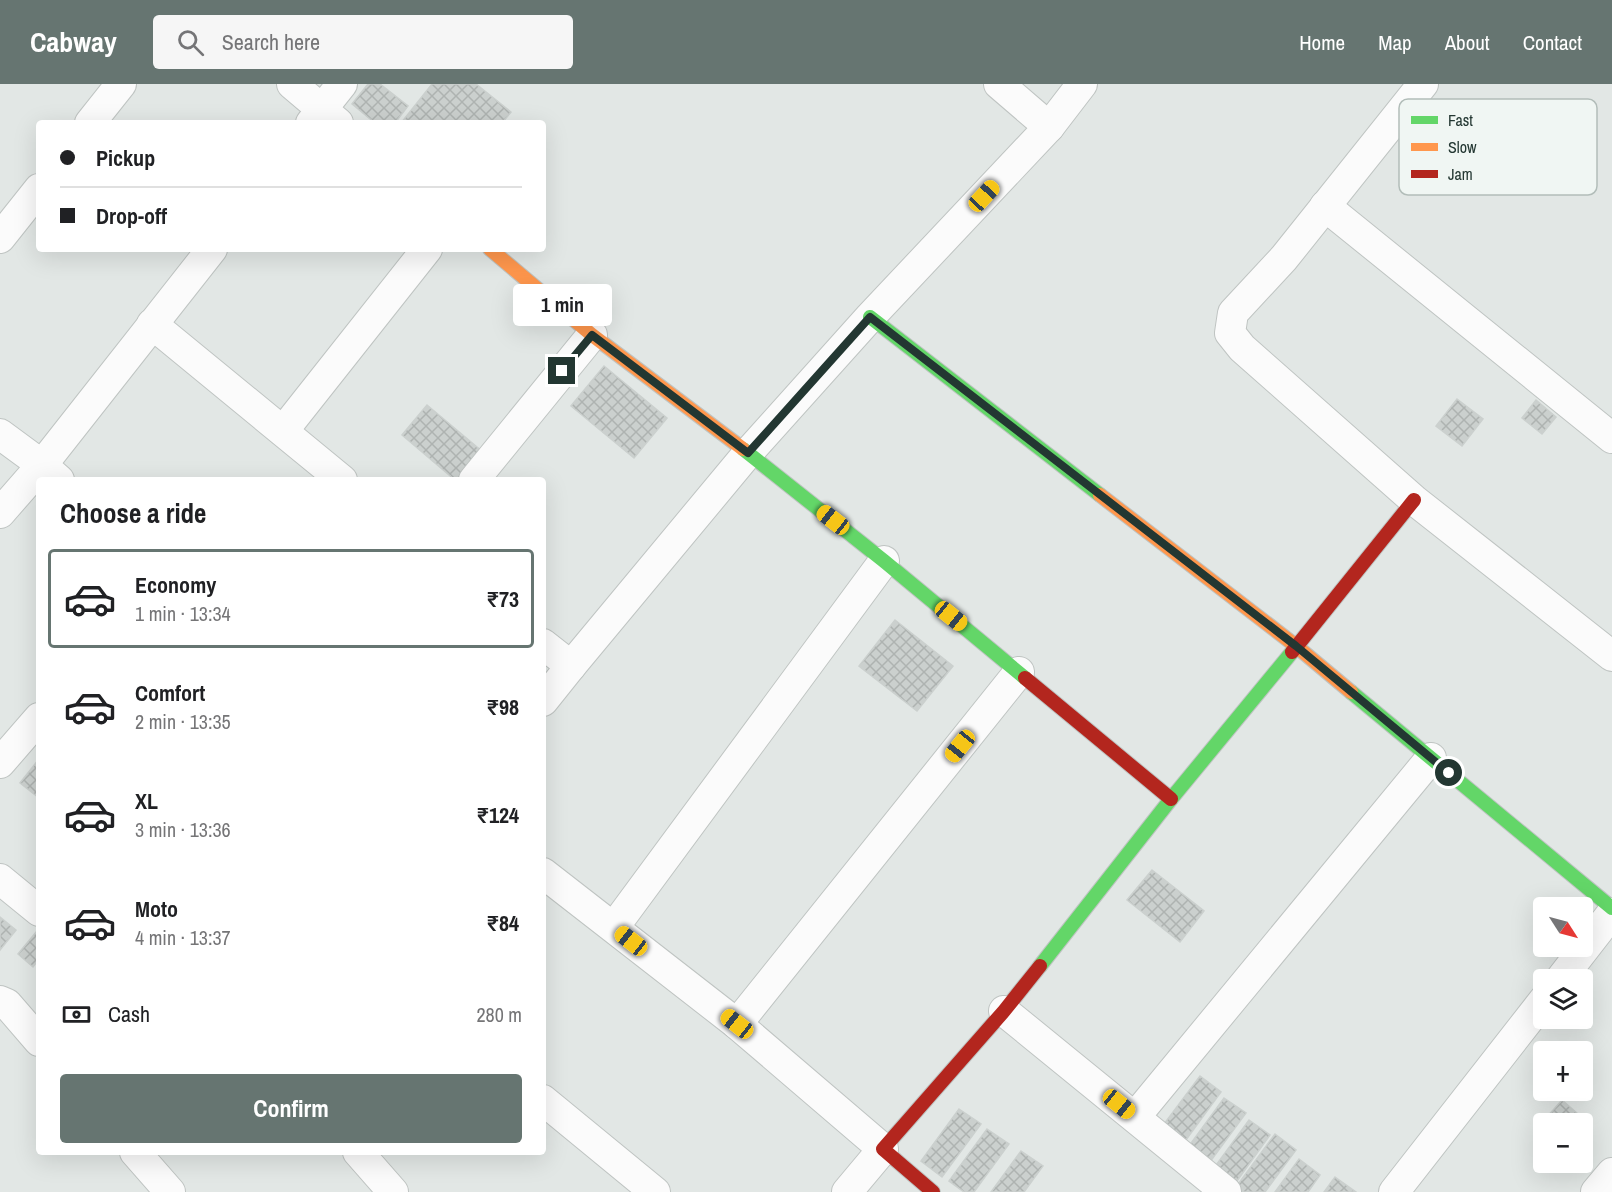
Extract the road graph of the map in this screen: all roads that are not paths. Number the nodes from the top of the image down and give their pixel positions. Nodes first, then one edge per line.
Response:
1 (121, 84) edge
2 (292, 84) edge
3 (342, 84) edge
4 (999, 84) edge
5 (1082, 84) edge
6 (1423, 84) edge
7 (1411, 99) edge
8 (1399, 114) edge
9 (324, 119) edge
10 (92, 120) edge
11 (1049, 128) junction
12 (36, 193) edge
13 (1325, 206) junction
14 (0, 238) edge
15 (210, 252) edge
16 (425, 252) edge
17 (494, 252) edge
18 (870, 317) junction
19 (152, 324) junction
20 (592, 335) junction
21 (283, 431) junction
22 (0, 434) edge
23 (1612, 438) edge
24 (748, 453) junction
25 (50, 472) edge
26 (338, 477) edge
27 (476, 477) edge
28 (36, 483) edge
29 (1414, 500) junction
30 (0, 513) edge
31 (884, 561) junction
32 (546, 646) edge
33 (1296, 646) junction
34 (1612, 656) edge
35 (571, 666) junction
36 (1019, 672) junction
37 (546, 697) edge
38 (36, 721) edge
39 (1431, 758) junction
40 (0, 763) edge
41 (1171, 799) junction
42 (546, 875) edge
43 (0, 879) edge
44 (36, 909) edge
45 (1612, 910) edge
46 (614, 927) junction
47 (1568, 969) edge
48 (0, 1001) edge
49 (1004, 1011) junction
50 (1533, 1014) edge
51 (737, 1024) junction
52 (36, 1038) edge
53 (546, 1102) edge
54 (1135, 1118) junction
55 (883, 1149) junction
56 (138, 1155) edge
57 (361, 1155) edge
58 (1612, 1173) edge
59 (170, 1192) edge
60 (393, 1192) edge
61 (655, 1192) edge
62 (847, 1192) edge
63 (933, 1192) edge
64 (1226, 1192) edge
65 (1394, 1192) edge
66 (1596, 1192) edge

1 - 10 street
2 - 9 street
3 - 9 street
4 - 11 street
5 - 11 street
6 - 7 street
8 - 13 street
11 - 18 street
12 - 14 street
13 - 23 street
13 - 29 street
15 - 19 street
16 - 21 street
17 - 20 street
18 - 24 street
18 - 33 street
19 - 21 street
19 - 25 street
20 - 24 street
20 - 27 street
21 - 26 street
22 - 25 street
24 - 31 street
24 - 35 street
28 - 30 street
29 - 33 street
29 - 34 street
31 - 36 street
31 - 46 street
32 - 35 street
33 - 39 street
33 - 41 street
35 - 37 street
36 - 41 street
36 - 51 street
38 - 40 street
39 - 45 street
39 - 54 street
41 - 49 street
42 - 46 street
43 - 44 street
45 - 47 street
46 - 51 street
48 - 52 street
49 - 54 street
49 - 55 street
50 - 65 street
51 - 55 street
53 - 61 street
54 - 64 street
55 - 62 street
55 - 63 street
56 - 59 street
57 - 60 street
58 - 66 street

